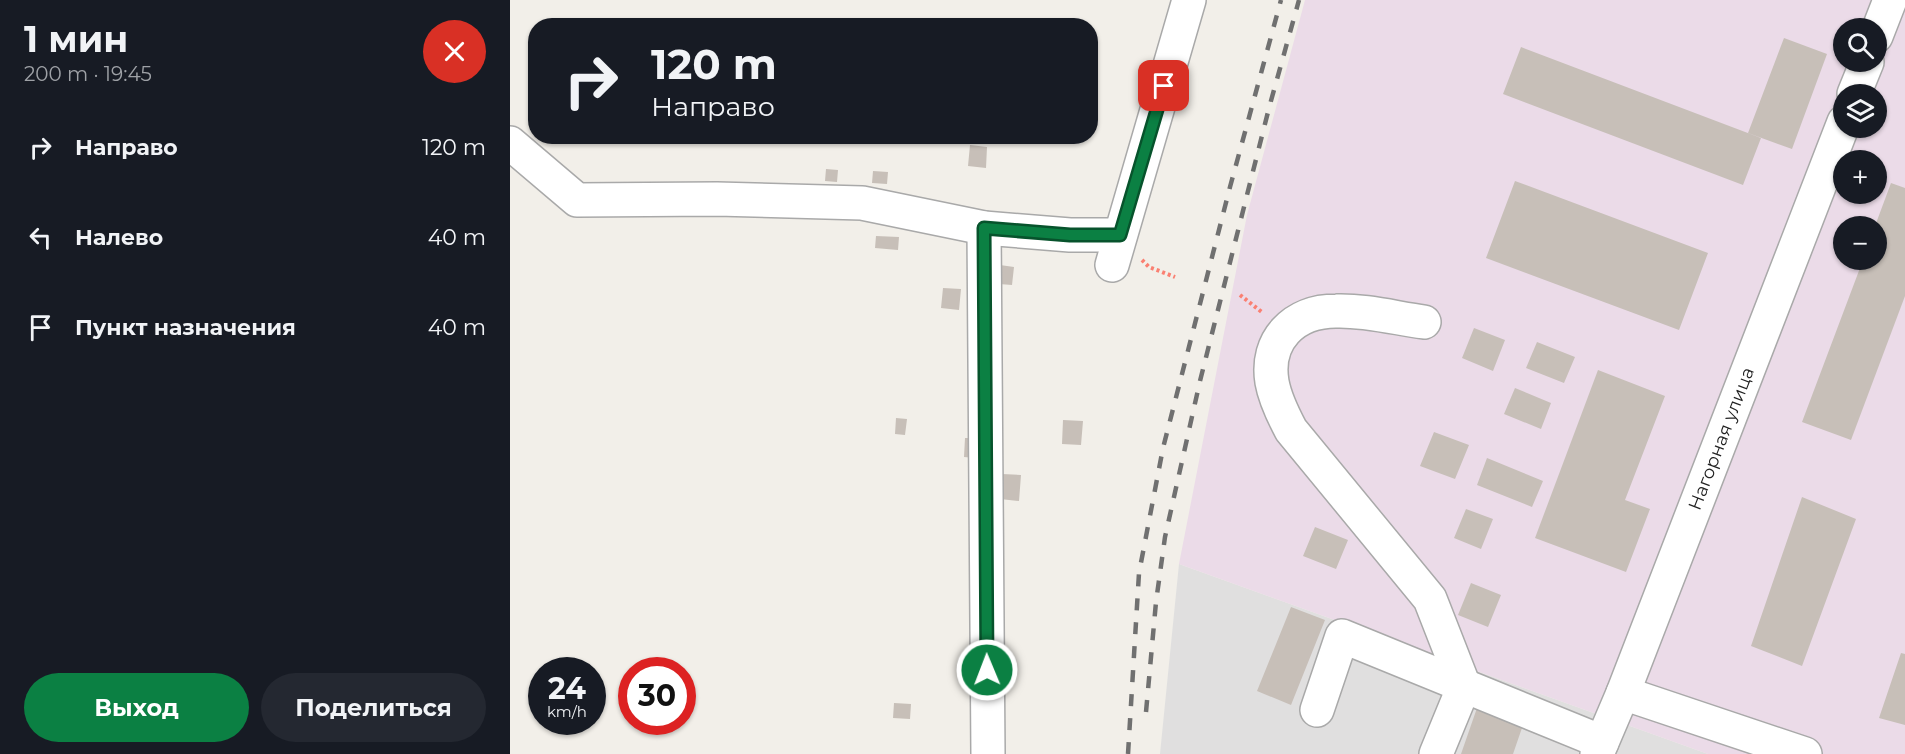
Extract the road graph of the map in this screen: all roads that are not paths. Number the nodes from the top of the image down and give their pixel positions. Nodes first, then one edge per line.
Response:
1 (1189, 0) edge
2 (1890, 0) edge
3 (1883, 18) edge
4 (1838, 138) edge
5 (510, 143) edge
6 (984, 228) junction
7 (1424, 322) dead end
8 (1464, 686) junction
9 (1623, 693) junction
10 (1317, 710) dead end
11 (1600, 748) edge
12 (988, 754) edge
13 (1436, 754) edge
14 (1805, 754) edge

1 - 6 street
2 - 3 street
4 - 9 street, Нагорная улица
5 - 6 street
6 - 12 street
7 - 8 street
8 - 10 street
8 - 11 street
8 - 13 street
9 - 11 street, Нагорная улица
9 - 14 street

